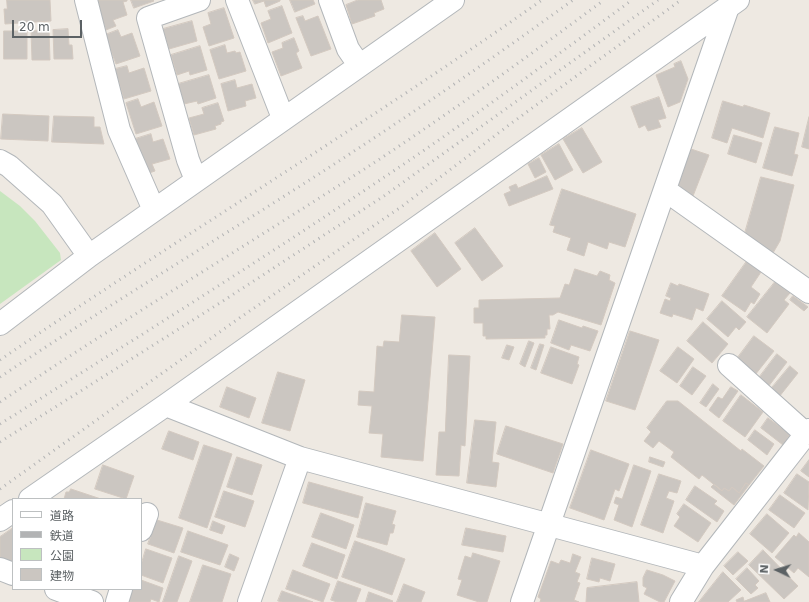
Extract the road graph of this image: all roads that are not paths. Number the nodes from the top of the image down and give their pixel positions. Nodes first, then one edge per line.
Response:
1 (86, 0) edge
2 (199, 0) edge
3 (237, 0) edge
4 (330, 0) edge
5 (453, 0) edge
6 (733, 4) edge
7 (359, 66) junction
8 (283, 118) junction
9 (0, 161) edge
10 (196, 180) junction
11 (665, 190) junction
12 (154, 210) junction
13 (89, 256) junction
14 (809, 292) edge
15 (0, 324) edge
16 (729, 365) dead end
17 (166, 405) junction
18 (808, 432) edge
19 (300, 458) junction
20 (31, 498) edge
21 (12, 512) edge
22 (0, 520) edge
23 (549, 524) junction
24 (703, 566) junction
25 (0, 569) edge
26 (12, 574) edge
27 (59, 590) edge
28 (121, 590) edge
29 (92, 602) edge
30 (116, 602) edge
31 (249, 602) edge
32 (522, 602) edge
33 (680, 602) edge

1 - 12 street
2 - 10 street
3 - 8 street
4 - 7 street
5 - 7 street
6 - 11 street
6 - 17 street
7 - 8 street
8 - 10 street
9 - 13 street
10 - 12 street
11 - 14 street
11 - 23 street
12 - 13 street
13 - 15 street
16 - 18 street
17 - 19 street
17 - 20 street
18 - 24 street
19 - 23 street
19 - 31 street
21 - 22 street
23 - 24 street
23 - 32 street
24 - 33 street
25 - 26 street
27 - 29 street
28 - 30 street

